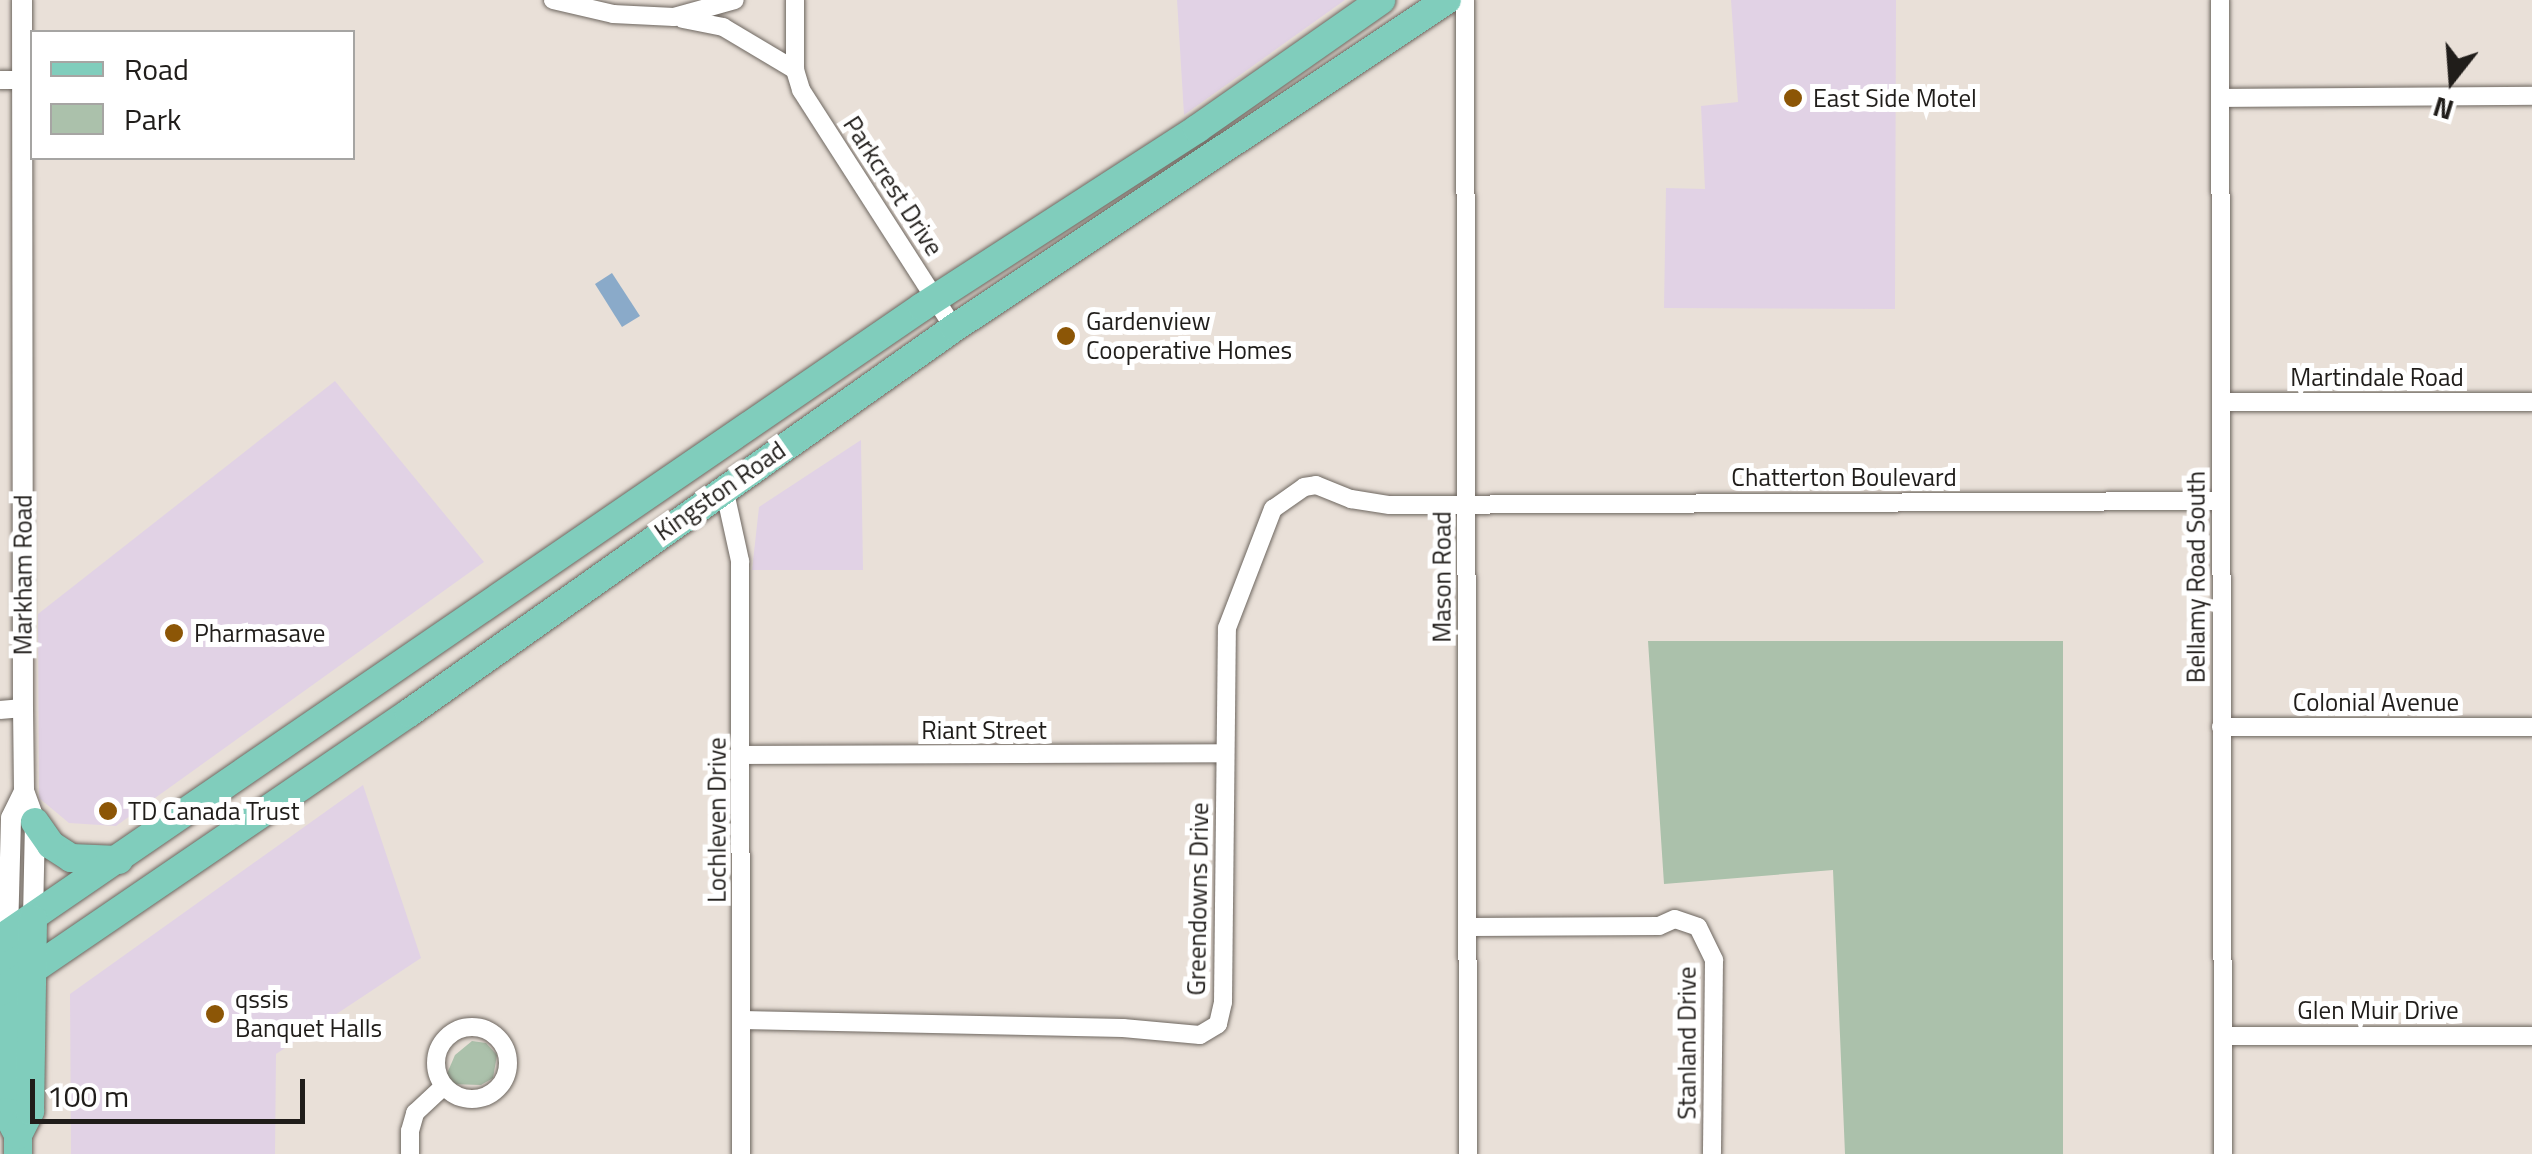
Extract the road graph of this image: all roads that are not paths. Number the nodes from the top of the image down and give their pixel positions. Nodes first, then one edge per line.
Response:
1 (22, 0) edge
2 (554, 0) edge
3 (735, 0) edge
4 (795, 0) edge
5 (1381, 0) edge
6 (1446, 0) edge
7 (1466, 0) edge
8 (2220, 0) edge
9 (674, 17) junction
10 (795, 70) junction
11 (0, 80) edge
12 (22, 80) junction
13 (2532, 96) edge
14 (2222, 98) junction
15 (1024, 244) junction
16 (1029, 280) junction
17 (936, 298) junction
18 (954, 328) junction
19 (2222, 402) junction
20 (2532, 402) edge
21 (724, 488) junction
22 (2221, 501) junction
23 (1466, 502) junction
24 (22, 708) junction
25 (0, 710) edge
26 (2221, 726) junction
27 (2532, 727) edge
28 (1226, 753) junction
29 (742, 755) junction
30 (24, 791) junction
31 (34, 822) junction
32 (120, 860) junction
33 (33, 919) junction
34 (1470, 927) junction
35 (4, 937) edge
36 (34, 970) junction
37 (4, 990) edge
38 (742, 1020) junction
39 (2223, 1036) junction
40 (2532, 1036) edge
41 (442, 1088) junction
42 (3, 1093) edge
43 (18, 1144) edge
44 (410, 1154) edge
45 (741, 1154) edge
46 (1468, 1154) edge
47 (1712, 1154) edge
48 (2222, 1154) edge

1 - 12 street, Markham Road
2 - 9 street
3 - 9 street
4 - 10 street, Parkcrest Drive
5 - 15 main road, Kingston Road
6 - 16 main road, Kingston Road
7 - 23 street, Mason Road
8 - 14 street, Bellamy Road South
9 - 10 street
10 - 17 street, Parkcrest Drive
11 - 12 street
12 - 24 street, Markham Road
13 - 14 street
14 - 19 street, Bellamy Road South
15 - 16 main road
15 - 17 main road, Kingston Road
16 - 18 main road, Kingston Road
17 - 18 street, Parkcrest Drive
17 - 32 main road, Kingston Road
18 - 21 main road, Kingston Road
19 - 20 street, Martindale Road
19 - 22 street, Bellamy Road South
21 - 29 street, Lochleven Drive
21 - 36 main road, Kingston Road
22 - 23 street, Chatterton Boulevard
22 - 26 street, Bellamy Road South
23 - 28 street, Greendowns Drive
23 - 34 street, Mason Road
24 - 25 street
24 - 30 street, Markham Road
26 - 27 street, Colonial Avenue
26 - 39 street, Bellamy Road South
28 - 29 street, Riant Street
28 - 38 street, Greendowns Drive
29 - 38 street, Lochleven Drive
30 - 31 street, Markham Road
30 - 35 street, Markham Road
31 - 32 main road
31 - 33 street, Markham Road
32 - 33 main road, Kingston Road
33 - 35 main road, Kingston Road
33 - 36 main road, Markham Road
34 - 46 street, Mason Road
34 - 47 street, Stanland Drive
35 - 37 main road, Markham Road
36 - 37 main road, Kingston Road
36 - 43 main road, Markham Road
37 - 42 main road, Markham Road
38 - 45 street, Lochleven Drive
39 - 40 street, Glen Muir Drive
39 - 48 street, Bellamy Road South
41 - 41 street
41 - 44 street
42 - 43 main road, Markham Road

